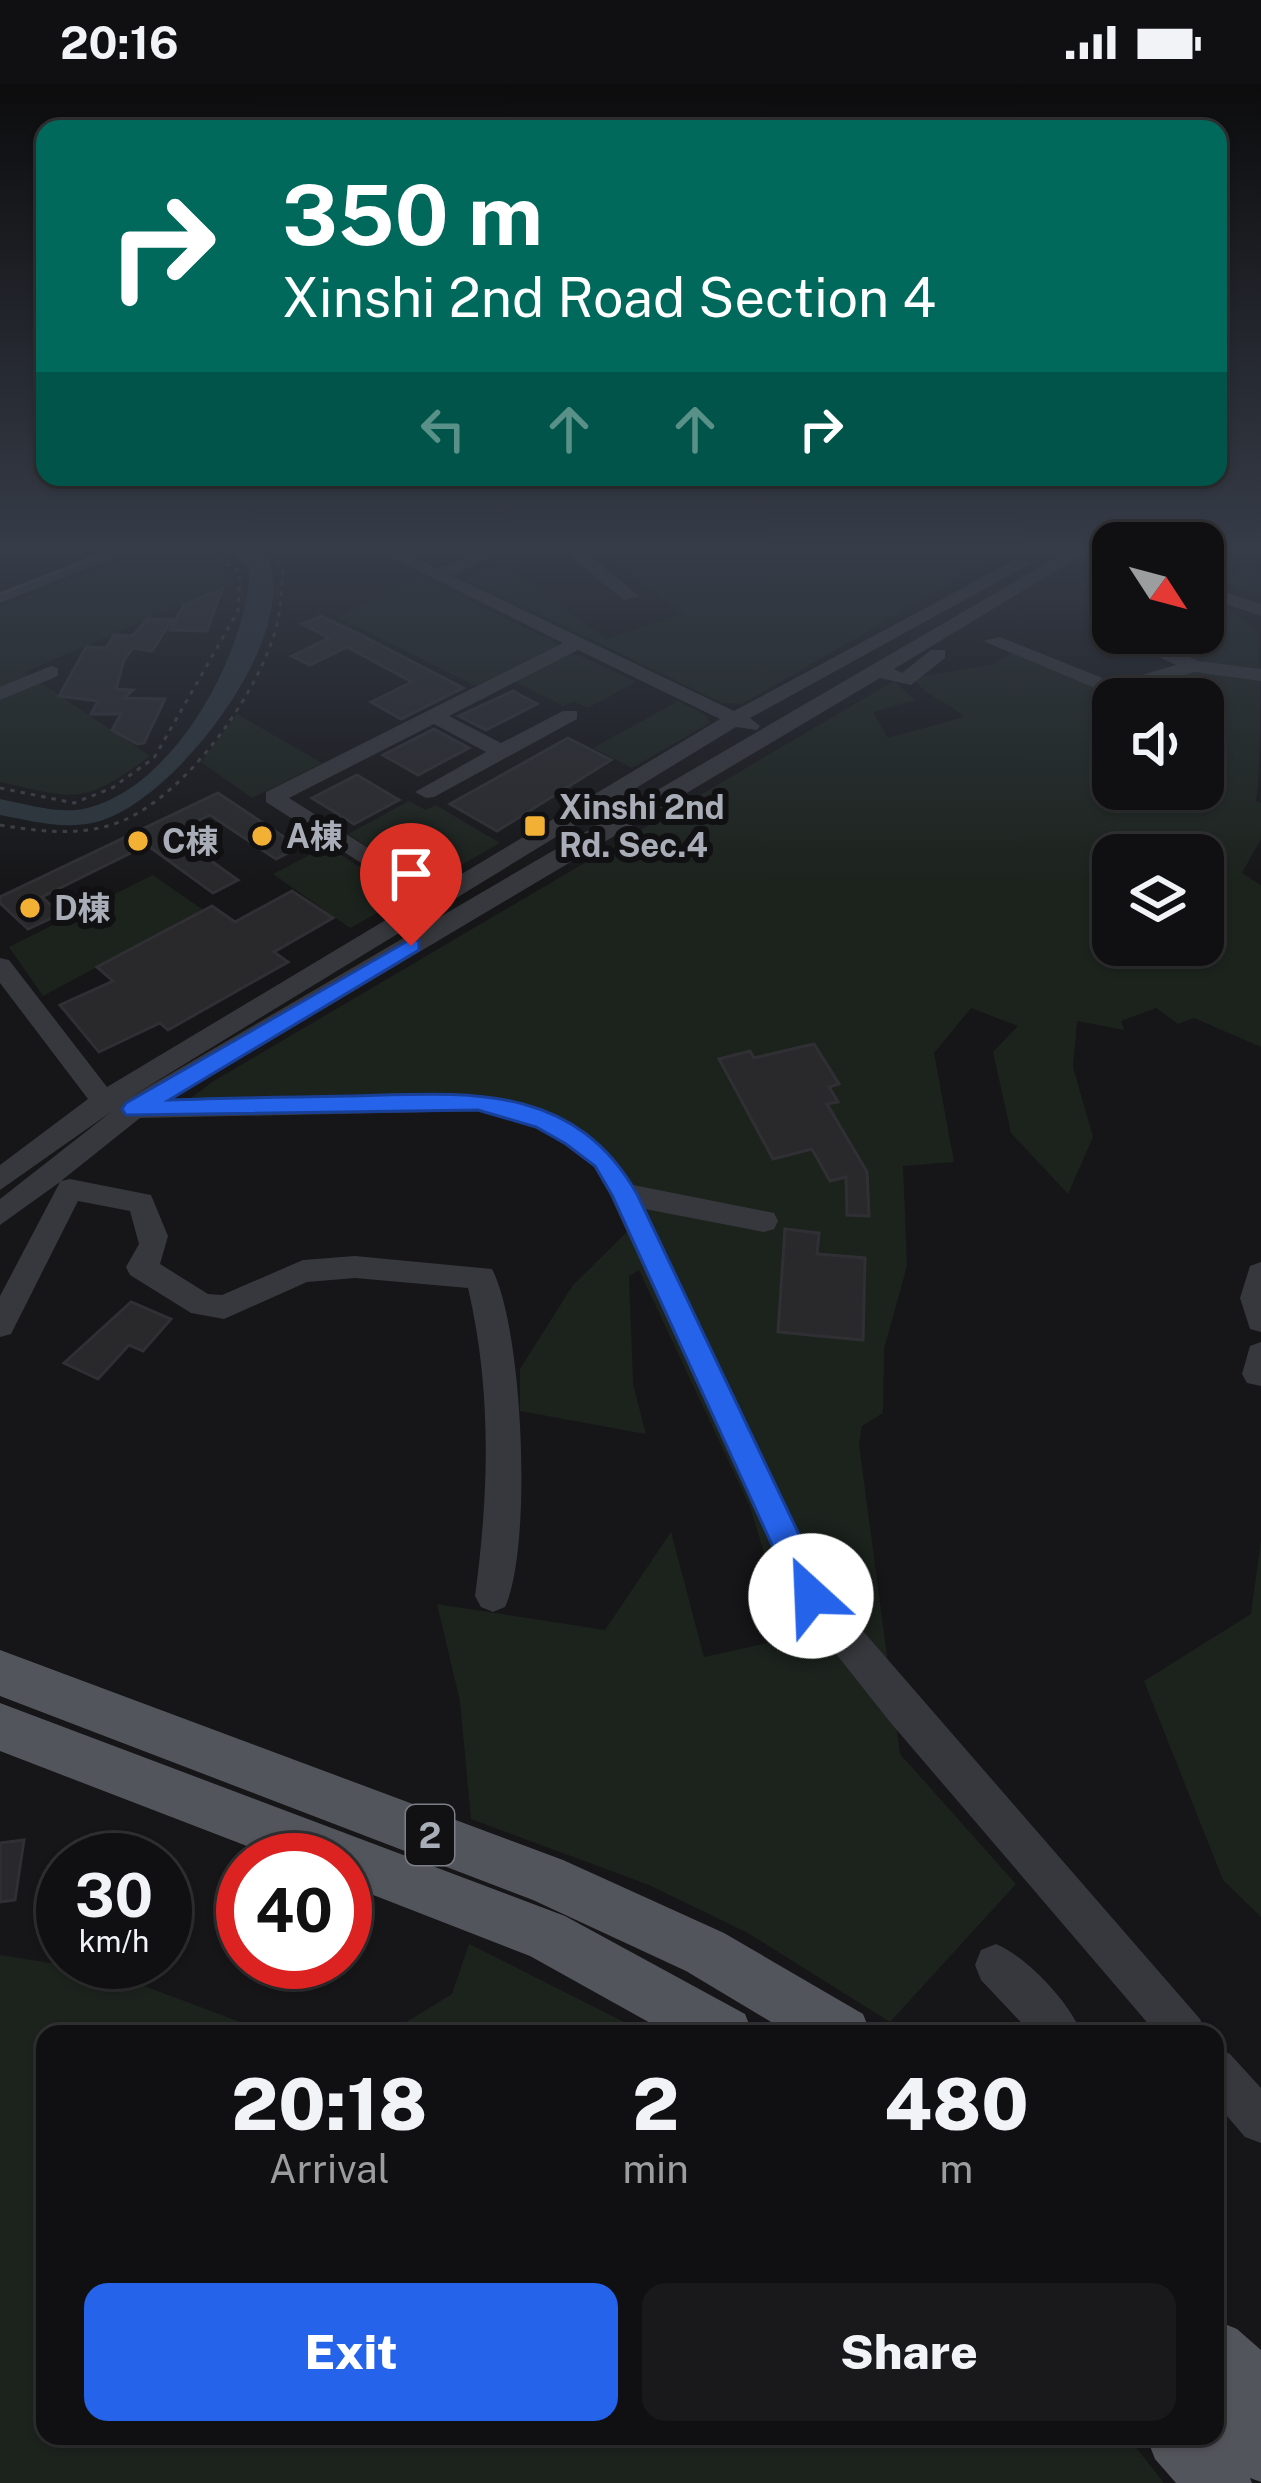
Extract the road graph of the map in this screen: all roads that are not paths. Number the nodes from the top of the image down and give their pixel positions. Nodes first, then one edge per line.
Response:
1 (543, 661) edge
2 (613, 661) edge
3 (841, 661) edge
4 (895, 661) edge
5 (929, 661) edge
6 (1042, 661) edge
7 (1182, 661) edge
8 (1193, 666) junction
9 (879, 670) junction
10 (51, 672) dead end
11 (1261, 675) edge
12 (904, 681) junction
13 (0, 694) edge
14 (924, 700) dead end
15 (570, 715) dead end
16 (434, 716) junction
17 (736, 718) junction
18 (767, 736) junction
19 (502, 752) junction
20 (427, 792) dead end
21 (439, 902) junction
22 (0, 966) edge
23 (119, 1105) junction
24 (0, 1180) edge
25 (58, 1184) junction
26 (624, 1194) junction
27 (0, 1214) edge
28 (764, 1221) dead end
29 (1261, 1274) edge
30 (1261, 1321) edge
31 (0, 1325) edge
32 (493, 1595) dead end
33 (0, 1673) edge
34 (0, 1726) edge
35 (996, 1965) dead end
36 (709, 2025) edge
37 (828, 2025) edge
38 (1053, 2025) edge
39 (1177, 2025) edge
40 (1224, 2078) edge
41 (1261, 2121) edge
42 (1224, 2359) edge
43 (1261, 2384) edge
44 (1224, 2405) edge
45 (1186, 2445) edge
46 (1261, 2450) edge
47 (1219, 2483) edge

1 - 16 street
2 - 17 street
3 - 17 street
4 - 9 street
5 - 12 street
6 - 8 street
7 - 8 street
8 - 11 street
9 - 12 street
9 - 18 street
10 - 13 street
12 - 14 street
15 - 19 street
16 - 19 street
16 - 21 street
17 - 18 street
17 - 21 street
18 - 23 street
19 - 20 street
21 - 23 street
22 - 23 street
23 - 24 street
23 - 25 street
23 - 26 street
25 - 27 street
25 - 31 street
25 - 32 street
26 - 28 street
26 - 39 street
29 - 30 street
33 - 37 main road, 2
34 - 36 main road, 2
35 - 38 street
40 - 41 street
42 - 43 main road
44 - 46 main road
45 - 47 main road

